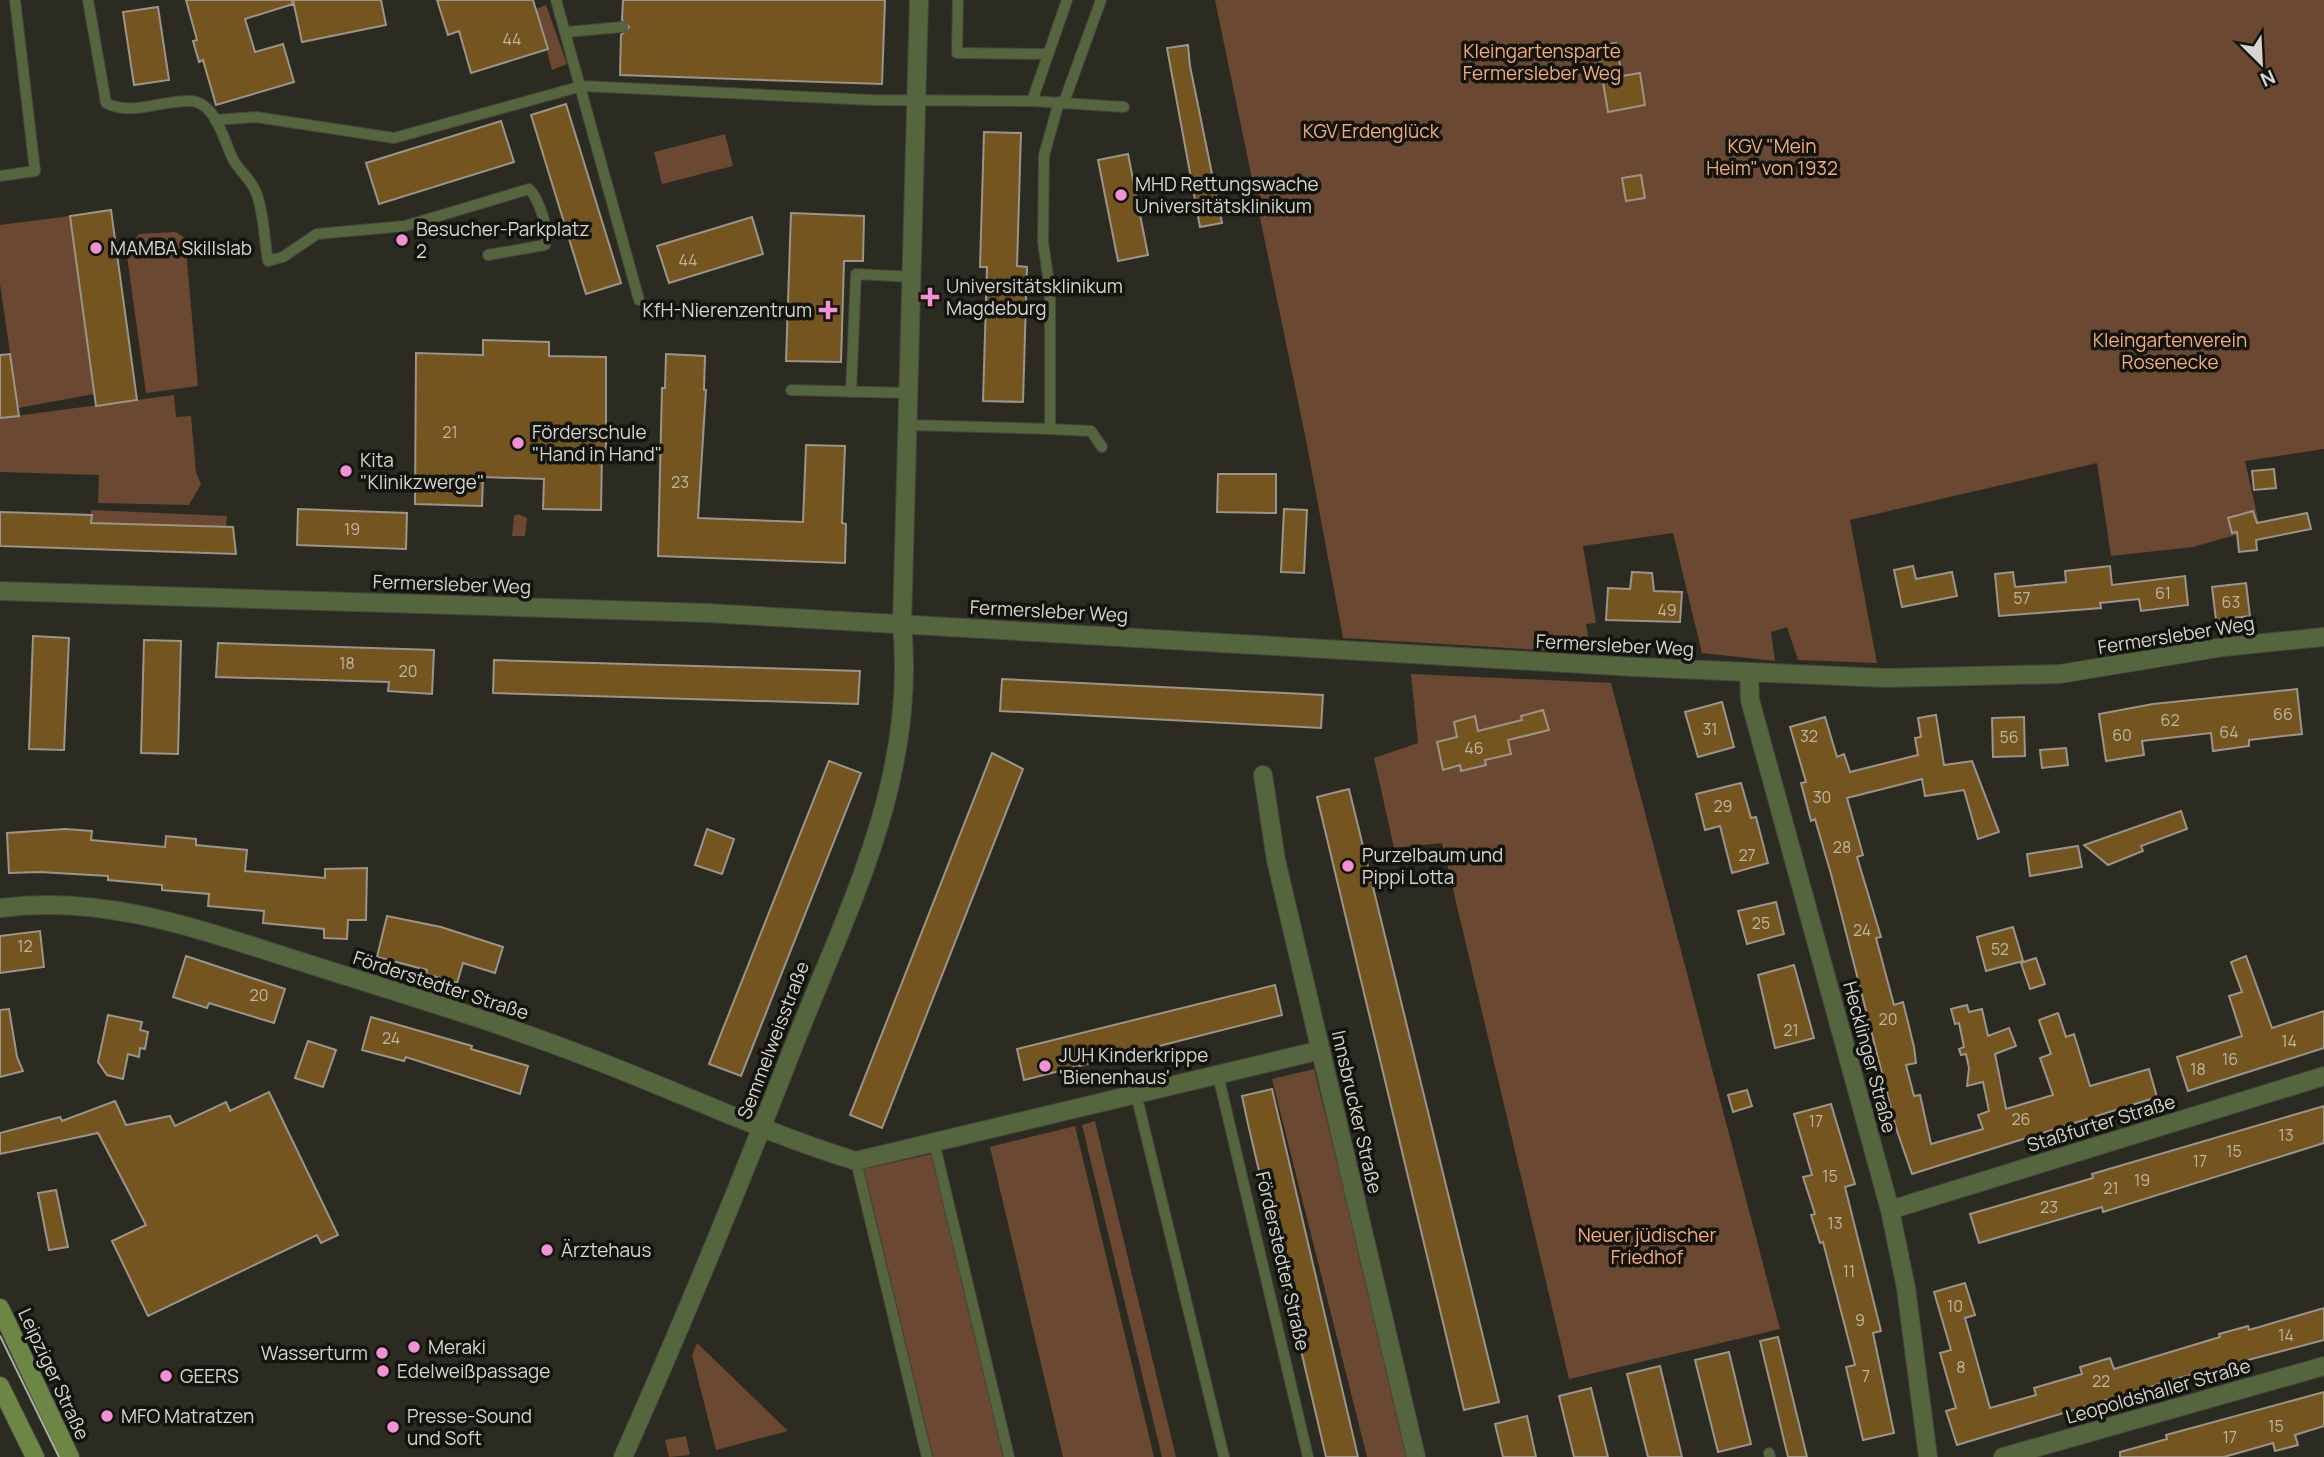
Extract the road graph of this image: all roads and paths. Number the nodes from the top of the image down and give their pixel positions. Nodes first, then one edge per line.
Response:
1 (15, 0) edge
2 (88, 0) edge
3 (556, 0) edge
4 (919, 0) edge
5 (958, 0) edge
6 (1067, 0) edge
7 (1101, 0) edge
8 (622, 27) dead end
9 (566, 32) junction
10 (1046, 54) junction
11 (582, 86) junction
12 (917, 101) junction
13 (1032, 101) junction
14 (1062, 102) junction
15 (1124, 107) dead end
16 (215, 120) junction
17 (0, 176) edge
18 (488, 256) dead end
19 (913, 277) junction
20 (639, 300) dead end
21 (791, 390) dead end
22 (851, 392) junction
23 (910, 393) junction
24 (909, 425) junction
25 (1050, 429) junction
26 (1102, 447) dead end
27 (0, 591) edge
28 (902, 624) junction
29 (2324, 637) edge
30 (1749, 673) junction
31 (1263, 775) dead end
32 (0, 908) edge
33 (1321, 1050) junction
34 (1218, 1075) junction
35 (2324, 1076) edge
36 (1136, 1094) junction
37 (761, 1129) junction
38 (934, 1142) junction
39 (856, 1161) junction
40 (1890, 1210) junction
41 (0, 1308) edge
42 (0, 1332) edge
43 (17, 1348) junction
44 (2324, 1366) edge
45 (0, 1386) edge
46 (1925, 1456) edge
47 (35, 1457) edge
48 (70, 1457) edge
49 (623, 1457) edge
50 (927, 1457) edge
51 (1009, 1457) edge
52 (1224, 1457) edge
53 (1308, 1457) edge
54 (1416, 1457) edge
55 (2003, 1457) edge

1 - 17 lane
2 - 16 lane
3 - 9 lane
4 - 12 street
5 - 10 lane
6 - 10 lane
7 - 14 lane
8 - 9 lane
9 - 11 lane
10 - 13 lane
11 - 12 lane
11 - 16 lane
11 - 20 lane
12 - 13 lane
12 - 19 street
13 - 14 lane
14 - 15 lane
14 - 25 lane
16 - 18 lane
19 - 22 lane
19 - 23 street
21 - 22 lane
22 - 23 lane
23 - 24 street
24 - 25 lane
24 - 28 street
25 - 26 lane
27 - 28 street, Fermersleber Weg
28 - 30 street, Fermersleber Weg
28 - 37 street, Semmelweisstraße
29 - 30 street, Fermersleber Weg
30 - 40 street, Hecklinger Straße
31 - 33 street, Innsbrucker Straße
32 - 37 street, Förderstedter Straße
33 - 34 street
33 - 54 street, Innsbrucker Straße
34 - 36 street
34 - 53 lane, Förderstedter Straße
35 - 40 street, Staßfurter Straße
36 - 38 street
36 - 52 lane
37 - 39 street, Förderstedter Straße
37 - 49 street, Semmelweisstraße
38 - 39 street
38 - 51 lane
39 - 50 lane
40 - 46 street, Hecklinger Straße
41 - 43 main road, Leipziger Straße
42 - 43 lane
43 - 48 main road, Leipziger Straße
44 - 55 street, Leopoldshaller Straße
45 - 47 main road

